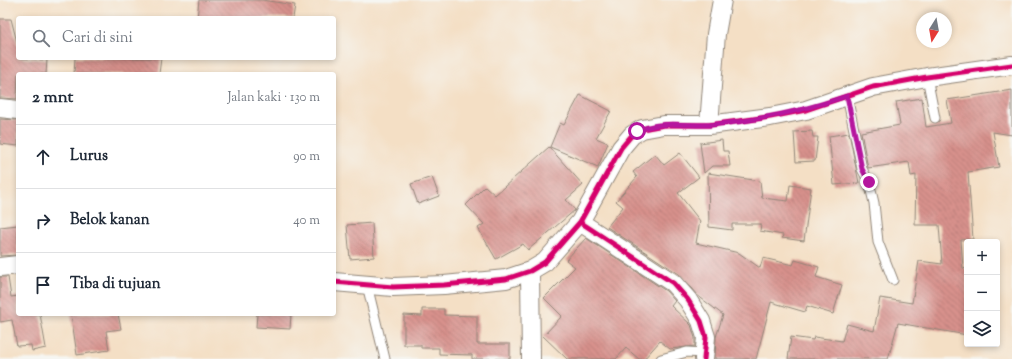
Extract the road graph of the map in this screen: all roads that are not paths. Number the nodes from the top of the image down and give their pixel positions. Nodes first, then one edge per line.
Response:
1 (722, 0) edge
2 (1012, 65) edge
3 (927, 77) junction
4 (847, 96) junction
5 (0, 108) edge
6 (16, 110) edge
7 (935, 118) dead end
8 (709, 125) junction
9 (580, 222) junction
10 (16, 265) edge
11 (0, 268) edge
12 (530, 271) junction
13 (893, 280) dead end
14 (336, 282) edge
15 (367, 285) junction
16 (704, 356) edge
17 (385, 359) edge
18 (531, 359) edge
19 (661, 359) edge

1 - 8 street
2 - 3 street
3 - 4 street
3 - 7 lane
4 - 8 street
4 - 13 lane
5 - 6 street
8 - 9 street
9 - 12 street
9 - 16 street
10 - 11 street
12 - 15 street
12 - 18 street
14 - 15 street
15 - 17 lane
16 - 19 lane

